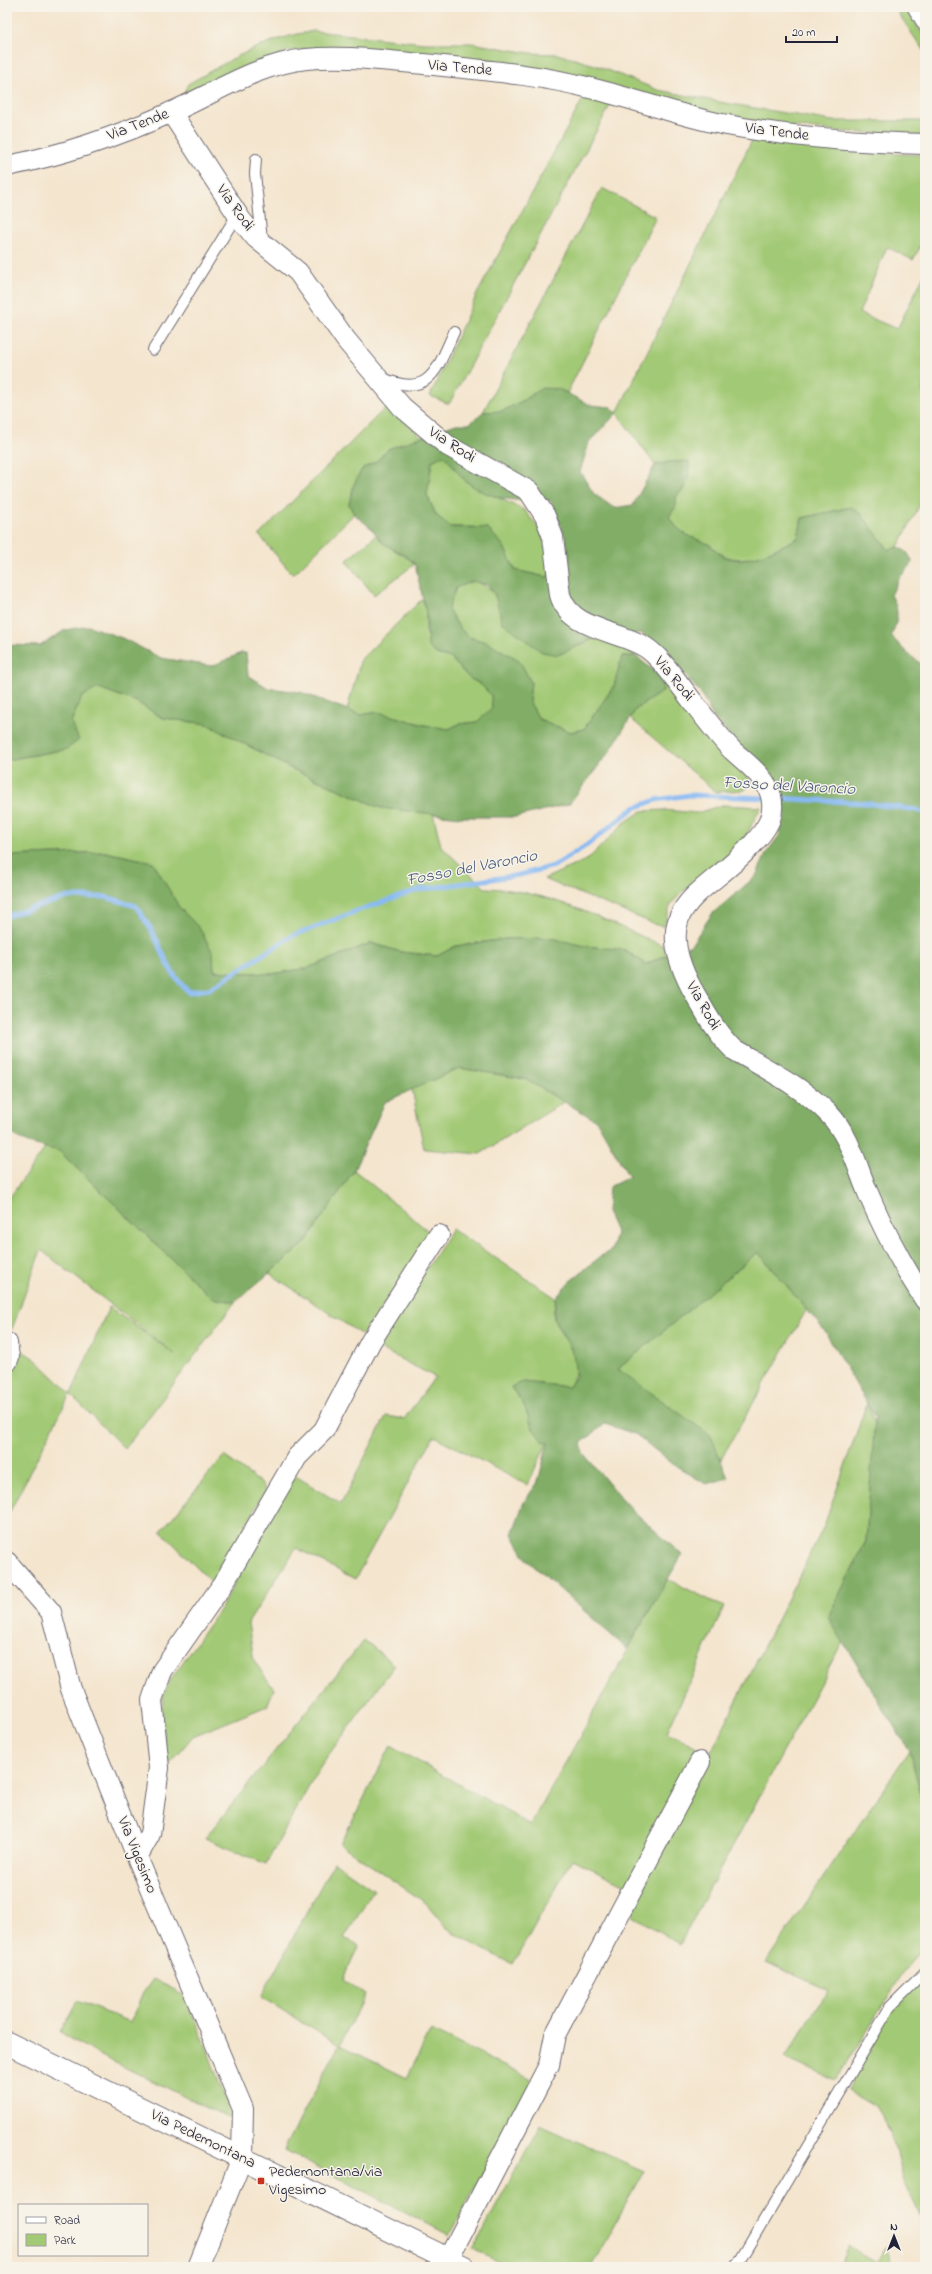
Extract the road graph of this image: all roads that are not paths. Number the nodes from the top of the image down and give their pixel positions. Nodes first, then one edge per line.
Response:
1 (912, 7) edge
2 (925, 28) edge
3 (171, 112) junction
4 (925, 144) edge
5 (256, 159) dead end
6 (7, 166) edge
7 (237, 215) junction
8 (262, 242) junction
9 (454, 332) dead end
10 (153, 350) dead end
11 (372, 372) junction
12 (439, 1235) dead end
13 (925, 1300) edge
14 (7, 1343) edge
15 (7, 1362) edge
16 (7, 1562) edge
17 (700, 1762) dead end
18 (138, 1857) junction
19 (925, 1972) edge
20 (7, 2043) edge
21 (242, 2158) junction
22 (456, 2263) edge
23 (198, 2267) edge
24 (736, 2267) edge

1 - 2 lane
3 - 4 street, Via Tende
3 - 6 street, Via Tende
3 - 7 street, Via Rodi
5 - 8 lane
7 - 8 street, Via Rodi
7 - 10 lane
8 - 11 street, Via Rodi
9 - 11 lane
11 - 13 street, Via Rodi
12 - 18 street
14 - 15 street
16 - 18 street, Via Vigesimo
17 - 22 street
18 - 21 street, Via Vigesimo
19 - 24 lane
20 - 21 street, Via Pedemontana
21 - 22 street, Via Pedemontana
21 - 23 street

